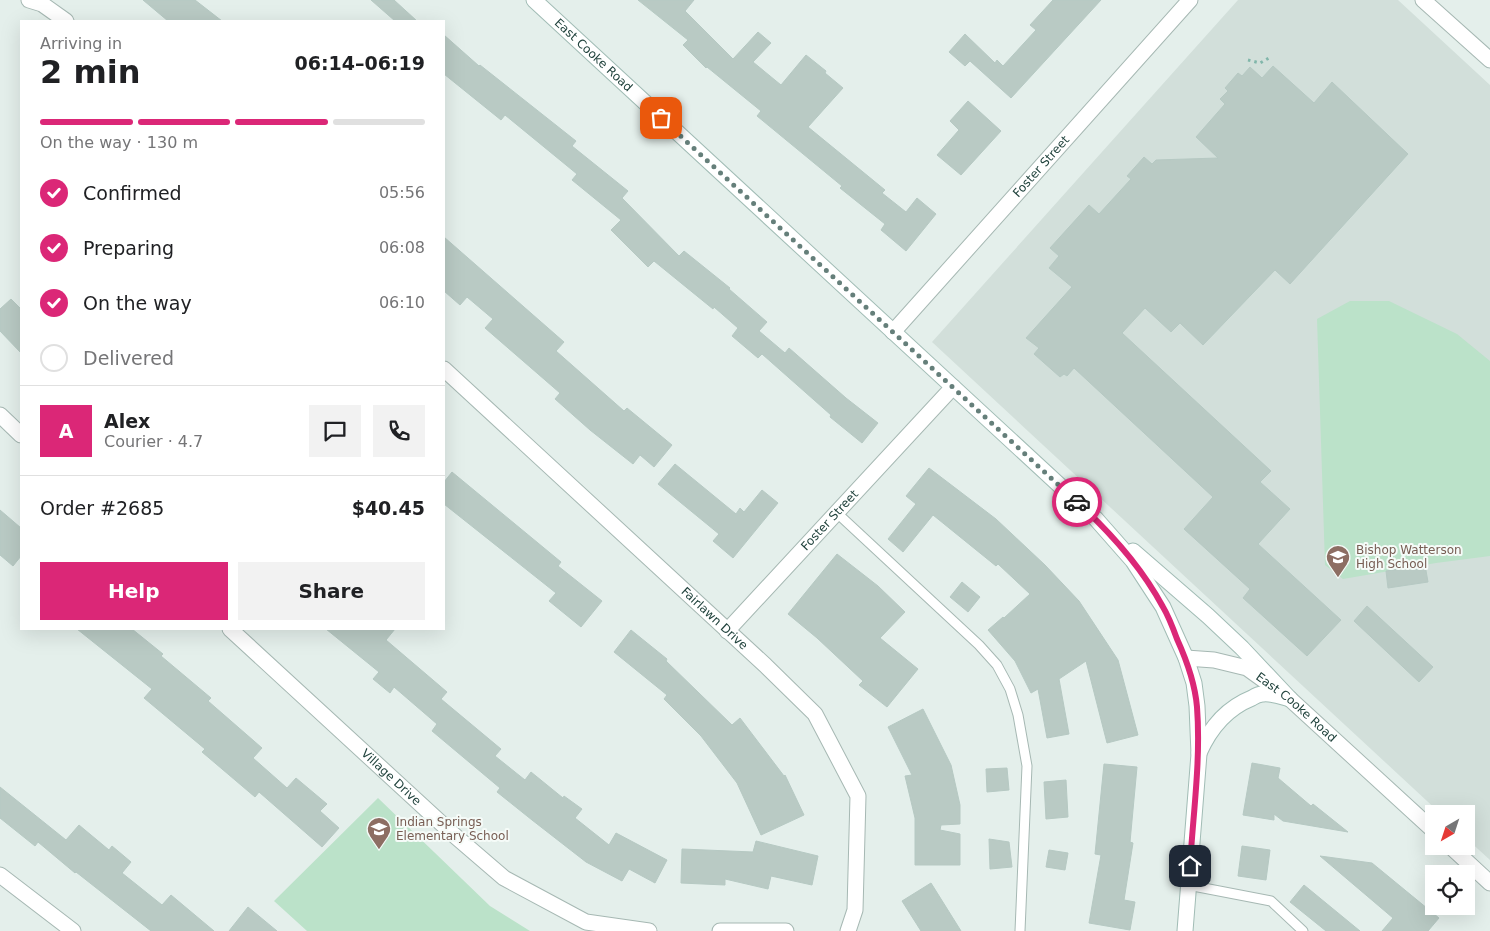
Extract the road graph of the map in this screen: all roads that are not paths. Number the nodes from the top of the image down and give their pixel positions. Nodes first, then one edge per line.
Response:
1 (29, 0) edge
2 (534, 0) edge
3 (1190, 0) edge
4 (1423, 0) edge
5 (65, 20) edge
6 (1490, 60) edge
7 (893, 332) junction
8 (445, 371) edge
9 (953, 387) junction
10 (0, 415) edge
11 (20, 434) edge
12 (837, 512) junction
13 (1096, 519) junction
14 (231, 630) edge
15 (727, 631) junction
16 (1186, 658) junction
17 (1290, 699) junction
18 (1199, 754) junction
19 (1425, 824) edge
20 (1459, 855) edge
21 (0, 875) edge
22 (1490, 884) edge
23 (1188, 885) junction
24 (73, 931) edge
25 (649, 931) edge
26 (720, 931) edge
27 (786, 931) edge
28 (848, 931) edge
29 (1020, 931) edge
30 (1185, 931) edge
31 (1303, 931) edge

1 - 5 street
2 - 7 street, East Cooke Road
3 - 7 street, Foster Street
4 - 6 street
7 - 9 street, East Cooke Road
8 - 15 street, Fairlawn Drive
9 - 12 street, Foster Street
9 - 13 street, East Cooke Road
10 - 11 street
12 - 15 street, Foster Street
12 - 29 lane
13 - 16 street, East Cooke Road
13 - 17 street
14 - 25 street, Village Drive
15 - 28 street, Fairlawn Drive
16 - 17 street, East Cooke Road
16 - 18 street
17 - 18 street
17 - 19 street, East Cooke Road
18 - 23 street
20 - 22 street
21 - 24 street
23 - 30 street
23 - 31 lane
26 - 27 street

